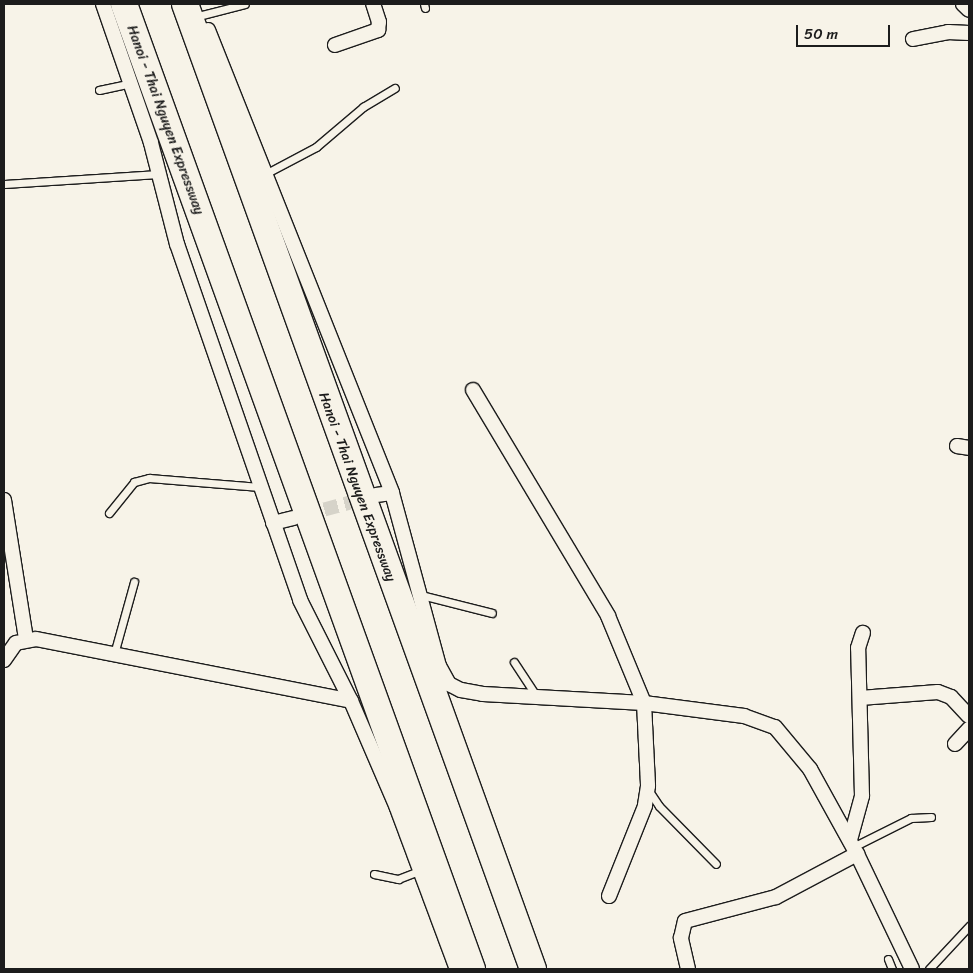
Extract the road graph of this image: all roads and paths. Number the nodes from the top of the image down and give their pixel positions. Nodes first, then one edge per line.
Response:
1 (103, 4) edge
2 (124, 4) edge
3 (245, 4) edge
4 (373, 4) edge
5 (963, 4) edge
6 (195, 8) edge
7 (969, 10) edge
8 (969, 33) edge
9 (913, 39) dead end
10 (335, 45) dead end
11 (131, 83) junction
12 (395, 88) dead end
13 (99, 90) dead end
14 (159, 174) junction
15 (265, 174) junction
16 (4, 184) edge
17 (473, 390) dead end
18 (260, 488) junction
19 (392, 493) junction
20 (376, 495) tunnel mouth
21 (4, 500) edge
22 (109, 513) dead end
23 (293, 518) tunnel mouth
24 (273, 523) junction
25 (134, 582) dead end
26 (421, 596) junction
27 (492, 613) dead end
28 (863, 633) dead end
29 (26, 639) junction
30 (114, 654) junction
31 (4, 660) edge
32 (514, 662) dead end
33 (537, 697) junction
34 (860, 698) junction
35 (350, 701) junction
36 (644, 703) junction
37 (969, 716) edge
38 (969, 730) edge
39 (955, 744) dead end
40 (648, 786) junction
41 (931, 817) dead end
42 (853, 847) junction
43 (716, 864) dead end
44 (421, 870) junction
45 (374, 874) dead end
46 (609, 896) dead end
47 (969, 926) edge
48 (888, 959) dead end
49 (458, 969) edge
50 (472, 969) edge
51 (533, 969) edge
52 (688, 969) edge
53 (892, 969) edge
54 (912, 969) edge
55 (929, 969) edge

1 - 11 street
2 - 50 highway, Hanoi - Thai Nguyen Expressway
3 - 6 lane
4 - 10 street
5 - 7 street
6 - 15 street
6 - 51 highway, Hanoi - Thai Nguyen Expressway
8 - 9 street
11 - 13 lane
11 - 14 street
12 - 15 lane
14 - 16 lane
14 - 18 street
15 - 19 street
17 - 36 street
18 - 22 lane
18 - 24 street
19 - 20 street
19 - 26 street
21 - 29 street
23 - 24 street
24 - 35 street
25 - 30 lane
26 - 27 lane
26 - 33 street
28 - 34 street
29 - 30 street
29 - 31 street
30 - 35 street
32 - 33 lane
33 - 36 street
34 - 37 street
34 - 42 street
35 - 44 street
36 - 40 street
36 - 42 street
38 - 39 street
40 - 43 lane
40 - 46 street
41 - 42 lane
42 - 52 street
42 - 54 street
44 - 45 lane
44 - 49 street
47 - 55 lane
48 - 53 lane

